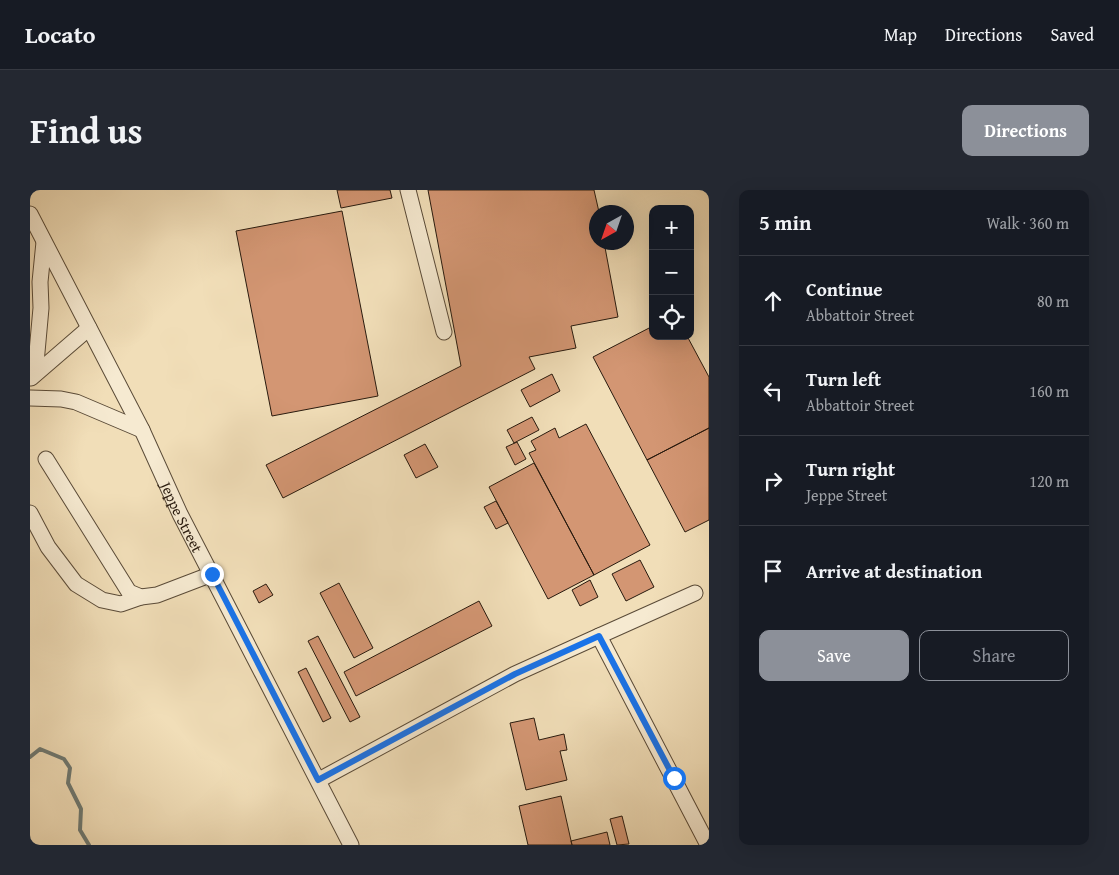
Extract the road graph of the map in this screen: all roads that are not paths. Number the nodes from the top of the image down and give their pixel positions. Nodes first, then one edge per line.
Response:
1 (408, 190) edge
2 (30, 214) edge
3 (44, 242) junction
4 (88, 328) junction
5 (444, 332) dead end
6 (32, 376) edge
7 (30, 398) edge
8 (142, 430) junction
9 (46, 459) dead end
10 (30, 513) edge
11 (212, 574) junction
12 (695, 593) dead end
13 (141, 597) junction
14 (599, 636) junction
15 (318, 780) junction
16 (351, 845) edge
17 (708, 845) edge

1 - 5 street
2 - 3 street, Jeppe Street
3 - 4 street, Jeppe Street
3 - 6 street
4 - 6 street
4 - 8 street, Jeppe Street
7 - 8 street
8 - 11 street, Jeppe Street
9 - 13 street
10 - 13 street
11 - 13 street
11 - 15 street, Jeppe Street
12 - 14 street
14 - 15 street
14 - 17 street
15 - 16 street, Jeppe Street

